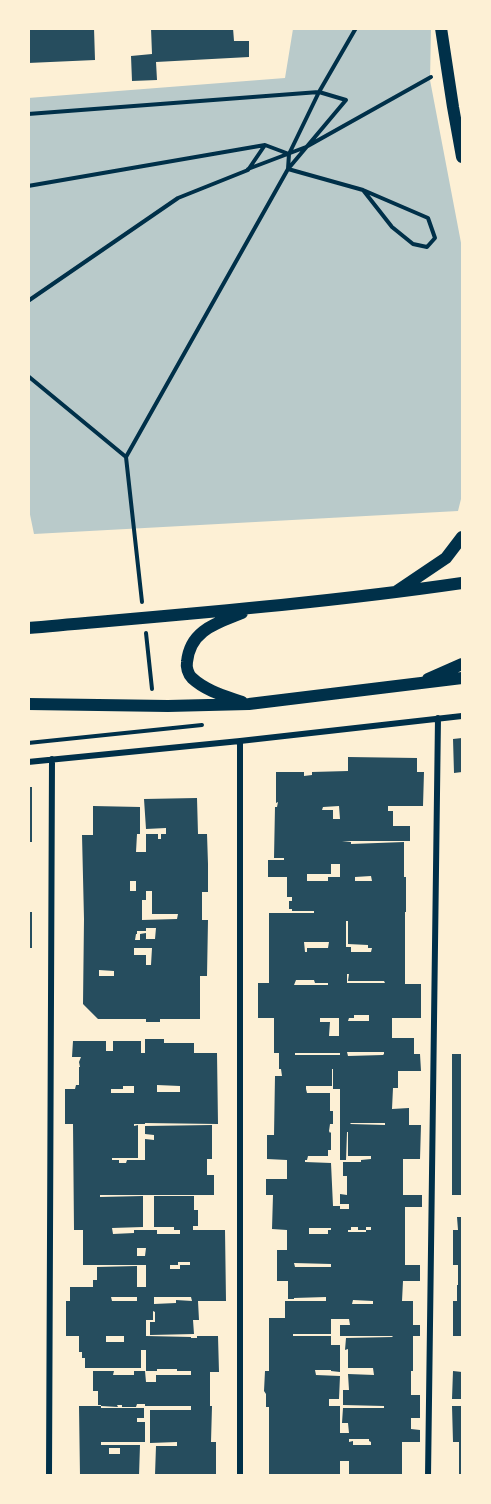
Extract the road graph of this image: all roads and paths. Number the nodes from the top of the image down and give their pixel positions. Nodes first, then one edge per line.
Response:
1 (356, 28) edge
2 (441, 29) edge
3 (447, 68) junction
4 (319, 92) junction
5 (28, 114) edge
6 (265, 145) junction
7 (306, 147) junction
8 (289, 154) junction
9 (462, 157) edge
10 (288, 169) junction
11 (248, 170) junction
12 (28, 186) edge
13 (363, 190) junction
14 (28, 301) edge
15 (28, 376) edge
16 (126, 457) junction
17 (462, 537) edge
18 (462, 584) edge
19 (393, 593) junction
20 (257, 608) junction
21 (144, 618) junction
22 (28, 628) edge
23 (462, 664) edge
24 (462, 678) edge
25 (419, 683) junction
26 (28, 704) edge
27 (249, 704) junction
28 (154, 706) junction
29 (462, 716) edge
30 (438, 718) junction
31 (156, 730) dead end
32 (240, 741) junction
33 (52, 759) junction
34 (28, 762) edge
35 (49, 1476) edge
36 (240, 1476) edge
37 (428, 1476) edge

1 - 4 path
2 - 3 main road
3 - 7 path
3 - 9 main road
4 - 5 path
4 - 7 path
4 - 8 path
6 - 8 path
6 - 11 path
6 - 12 path
7 - 8 path
7 - 10 path
8 - 10 path
8 - 11 path
10 - 13 path
10 - 16 path
11 - 14 path
13 - 13 path
15 - 16 path
16 - 21 path
17 - 19 main road
18 - 19 main road
19 - 20 main road
20 - 21 main road
20 - 27 main road
21 - 22 main road
21 - 28 path
23 - 25 main road
24 - 25 main road
25 - 27 main road
26 - 28 main road
27 - 28 main road
28 - 31 path
29 - 30 street
30 - 32 street
30 - 37 street
32 - 33 street
32 - 36 street
33 - 34 street
33 - 35 street

